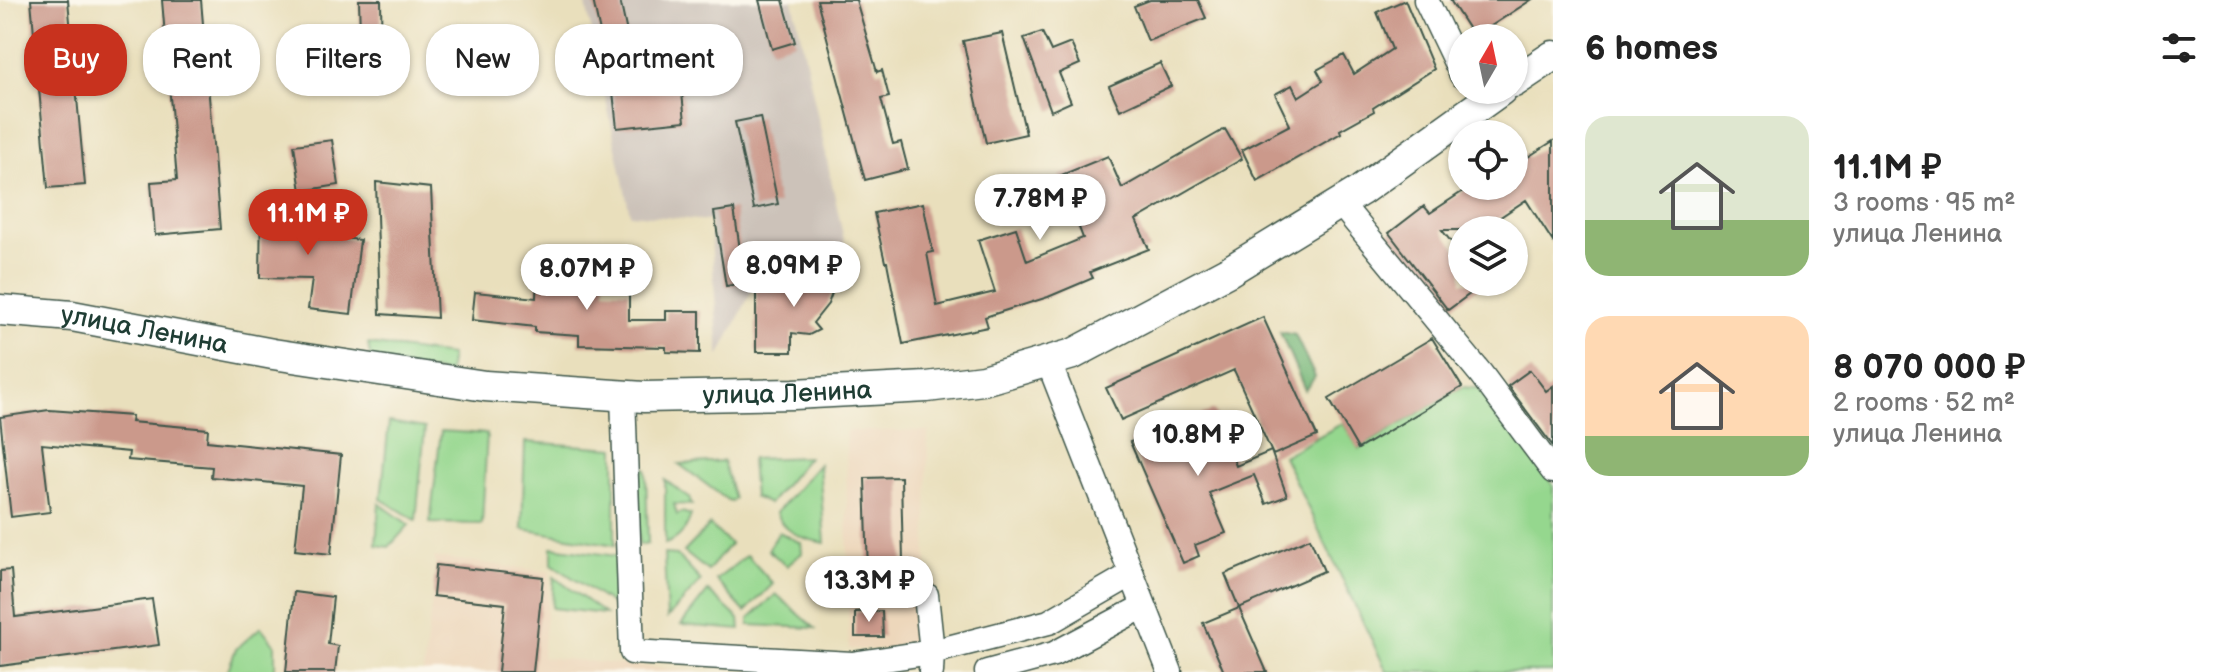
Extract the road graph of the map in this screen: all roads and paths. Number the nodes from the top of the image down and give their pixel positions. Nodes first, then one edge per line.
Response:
1 (1426, 0) edge
2 (1448, 46) edge
3 (1553, 56) edge
4 (1528, 73) edge
5 (1472, 104) edge
6 (1341, 204) junction
7 (0, 310) edge
8 (1049, 363) junction
9 (623, 395) junction
10 (1553, 471) edge
11 (1132, 574) junction
12 (926, 595) dead end
13 (1144, 606) junction
14 (931, 662) edge
15 (987, 672) edge
16 (1170, 672) edge

1 - 2 street
3 - 4 main road
5 - 6 main road, улица Ленина
6 - 8 main road, улица Ленина
6 - 10 street
7 - 9 main road, улица Ленина
8 - 9 main road, улица Ленина
8 - 11 street
9 - 14 street
11 - 13 street
11 - 14 street
12 - 14 street
13 - 15 street
13 - 16 street

